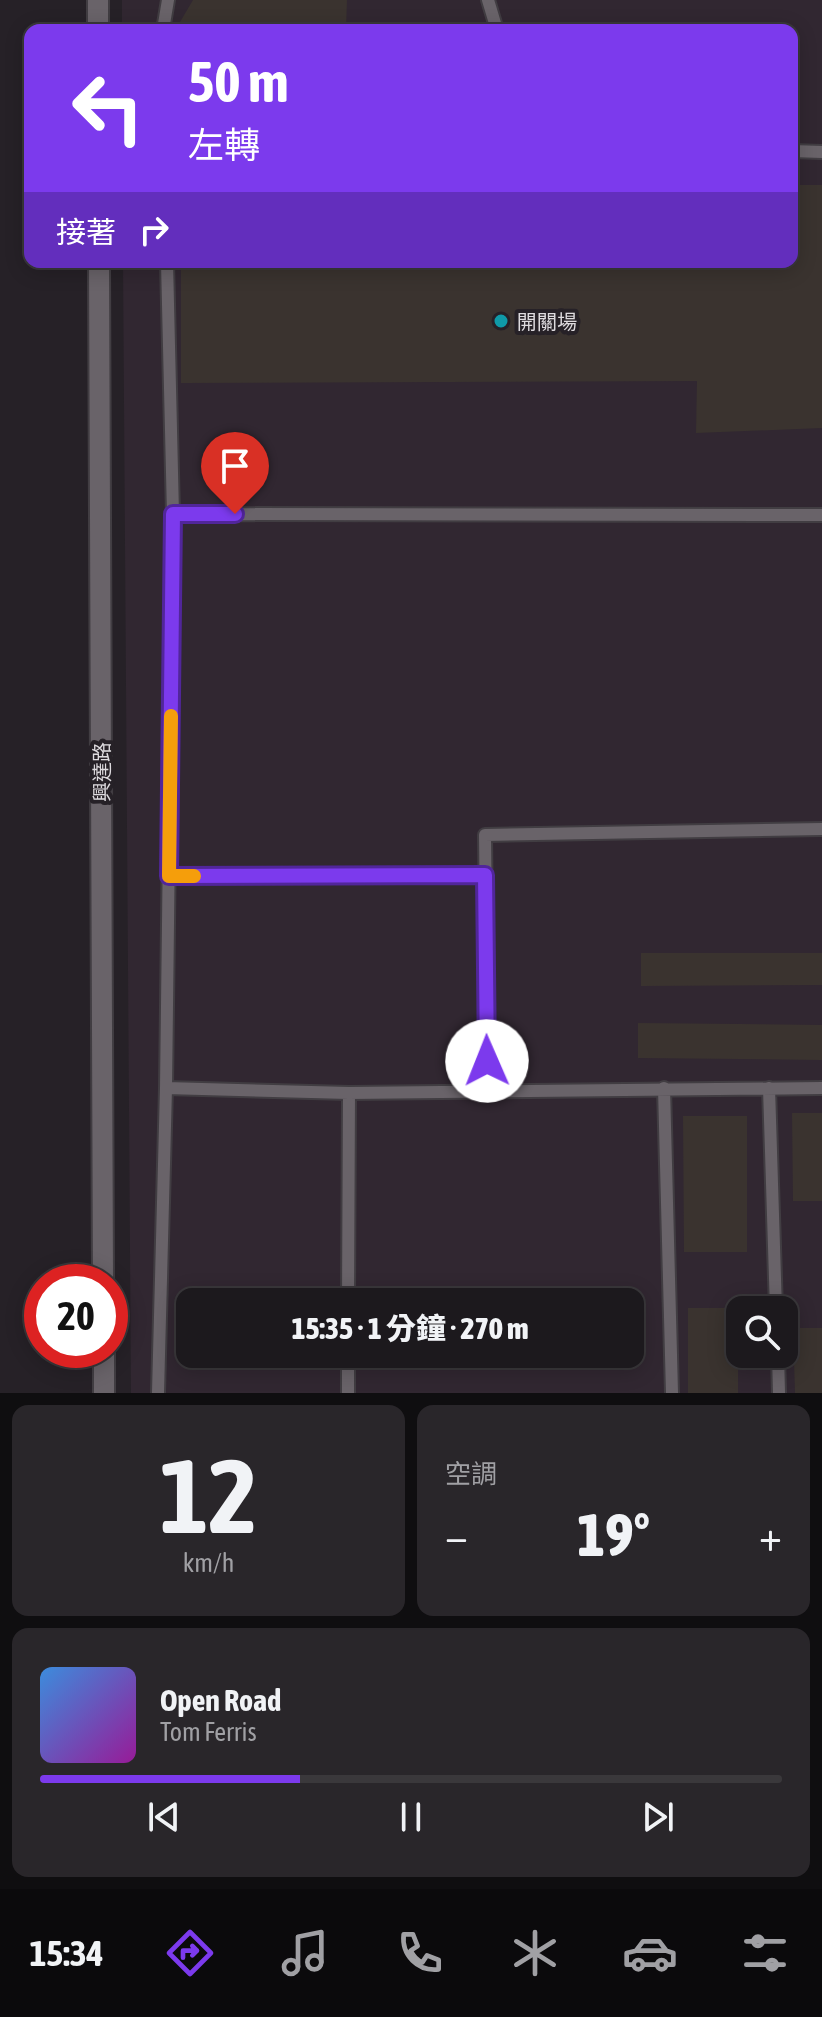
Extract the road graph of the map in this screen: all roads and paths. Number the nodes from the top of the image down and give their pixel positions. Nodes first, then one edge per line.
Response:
1 (98, 0) edge
2 (168, 0) edge
3 (488, 0) edge
4 (98, 24) edge
5 (164, 24) edge
6 (495, 24) edge
7 (798, 151) edge
8 (822, 152) edge
9 (99, 268) edge
10 (167, 268) edge
11 (173, 514) junction
12 (822, 515) edge
13 (822, 829) edge
14 (485, 875) junction
15 (169, 876) junction
16 (166, 1088) junction
17 (664, 1088) junction
18 (769, 1088) junction
19 (822, 1088) edge
20 (488, 1092) junction
21 (349, 1093) junction
22 (103, 1264) edge
23 (348, 1288) edge
24 (776, 1296) edge
25 (104, 1368) edge
26 (348, 1368) edge
27 (778, 1368) edge
28 (104, 1393) edge
29 (158, 1393) edge
30 (348, 1393) edge
31 (672, 1393) edge
32 (779, 1393) edge

1 - 4 street
2 - 5 lane
3 - 6 lane
7 - 8 lane
9 - 22 street, 興達路
10 - 11 lane
11 - 12 lane
11 - 15 lane
13 - 14 lane
14 - 15 lane
14 - 20 lane
15 - 16 lane
16 - 21 lane
16 - 29 lane
17 - 18 lane
17 - 20 lane
17 - 31 lane
18 - 19 lane
18 - 24 lane
20 - 21 lane
21 - 23 lane
25 - 28 street
26 - 30 lane
27 - 32 lane

